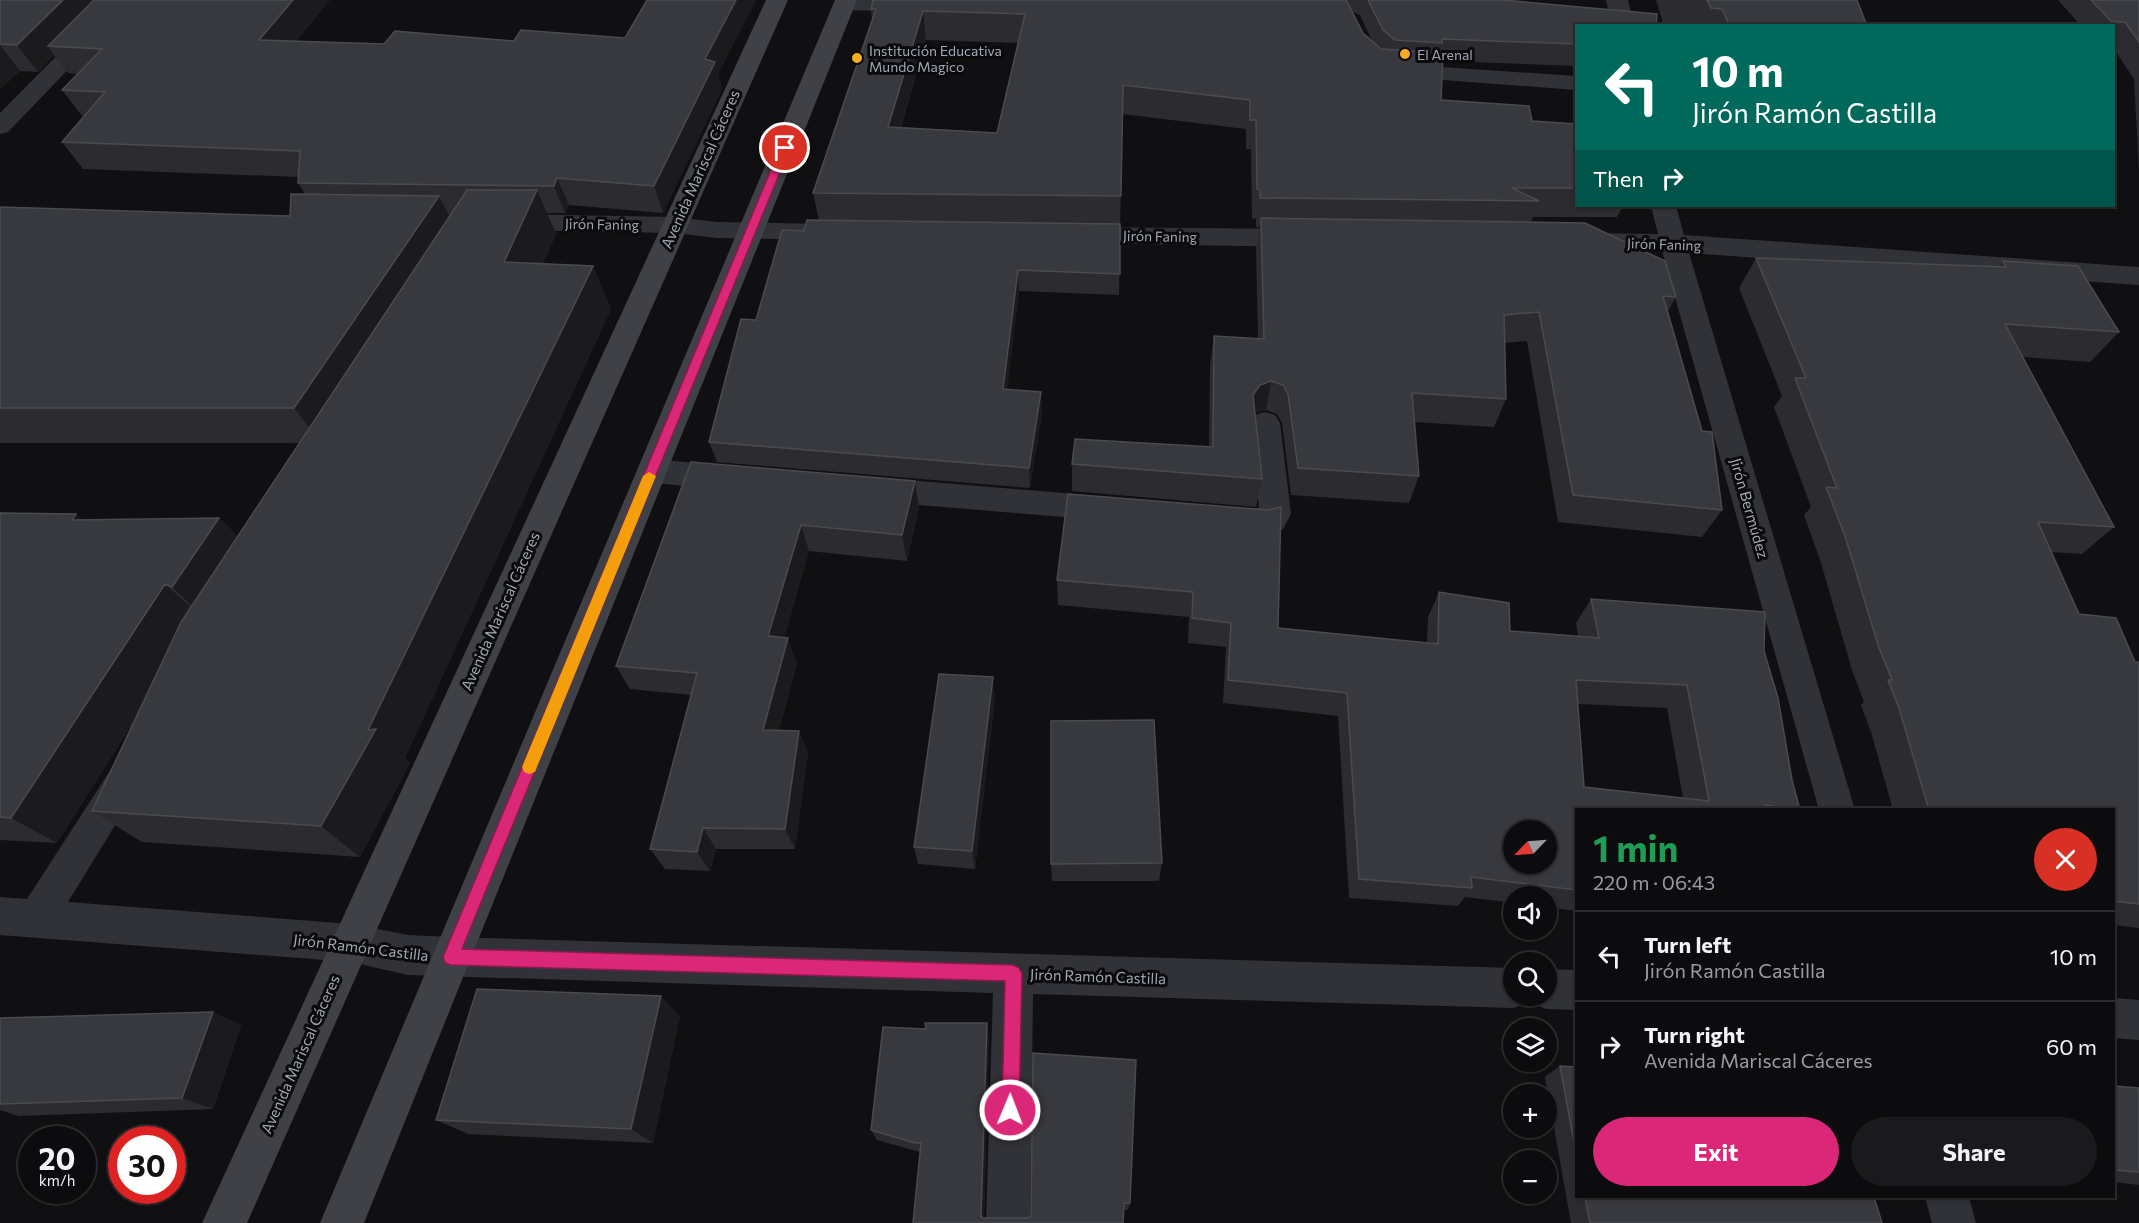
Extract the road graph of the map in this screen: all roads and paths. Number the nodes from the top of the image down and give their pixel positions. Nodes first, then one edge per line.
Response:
1 (124, 0) edge
2 (777, 0) edge
3 (1617, 0) edge
4 (845, 2) edge
5 (940, 6) edge
6 (1623, 24) edge
7 (1374, 67) edge
8 (1575, 83) edge
9 (0, 127) edge
10 (1664, 207) edge
11 (480, 222) edge
12 (674, 225) junction
13 (751, 231) junction
14 (855, 232) edge
15 (1055, 235) edge
16 (1328, 238) edge
17 (1554, 242) edge
18 (1673, 243) junction
19 (2139, 276) edge
20 (1265, 423) dead end
21 (652, 471) junction
22 (757, 480) edge
23 (839, 487) edge
24 (1132, 511) edge
25 (1215, 518) edge
26 (139, 757) edge
27 (1836, 808) edge
28 (18, 917) edge
29 (351, 943) junction
30 (451, 957) junction
31 (1013, 973) junction
32 (1503, 988) edge
33 (1557, 989) edge
34 (1575, 990) edge
35 (2115, 1018) edge
36 (2139, 1020) edge
37 (1947, 1198) edge
38 (224, 1223) edge
39 (342, 1223) edge
40 (1008, 1223) edge
41 (1954, 1223) edge

1 - 9 street
2 - 12 main road, Avenida Mariscal Cáceres
3 - 6 street
4 - 5 street
4 - 13 main road
7 - 8 street
10 - 18 street, Jirón Bermúdez
11 - 12 street, Jirón Faning
12 - 13 street, Jirón Faning
12 - 29 main road, Avenida Mariscal Cáceres
13 - 14 street, Jirón Faning
13 - 21 main road
15 - 16 street, Jirón Faning
17 - 18 street, Jirón Faning
18 - 19 street, Jirón Faning
18 - 27 street, Jirón Bermúdez
20 - 25 street
21 - 22 street
21 - 30 main road
23 - 24 street
26 - 28 street
28 - 29 street, Jirón Ramón Castilla
29 - 30 street, Jirón Ramón Castilla
29 - 38 main road, Avenida Mariscal Cáceres
30 - 31 street, Jirón Ramón Castilla
30 - 39 main road
31 - 32 street, Jirón Ramón Castilla
31 - 40 street
33 - 34 street
35 - 36 street
37 - 41 street

